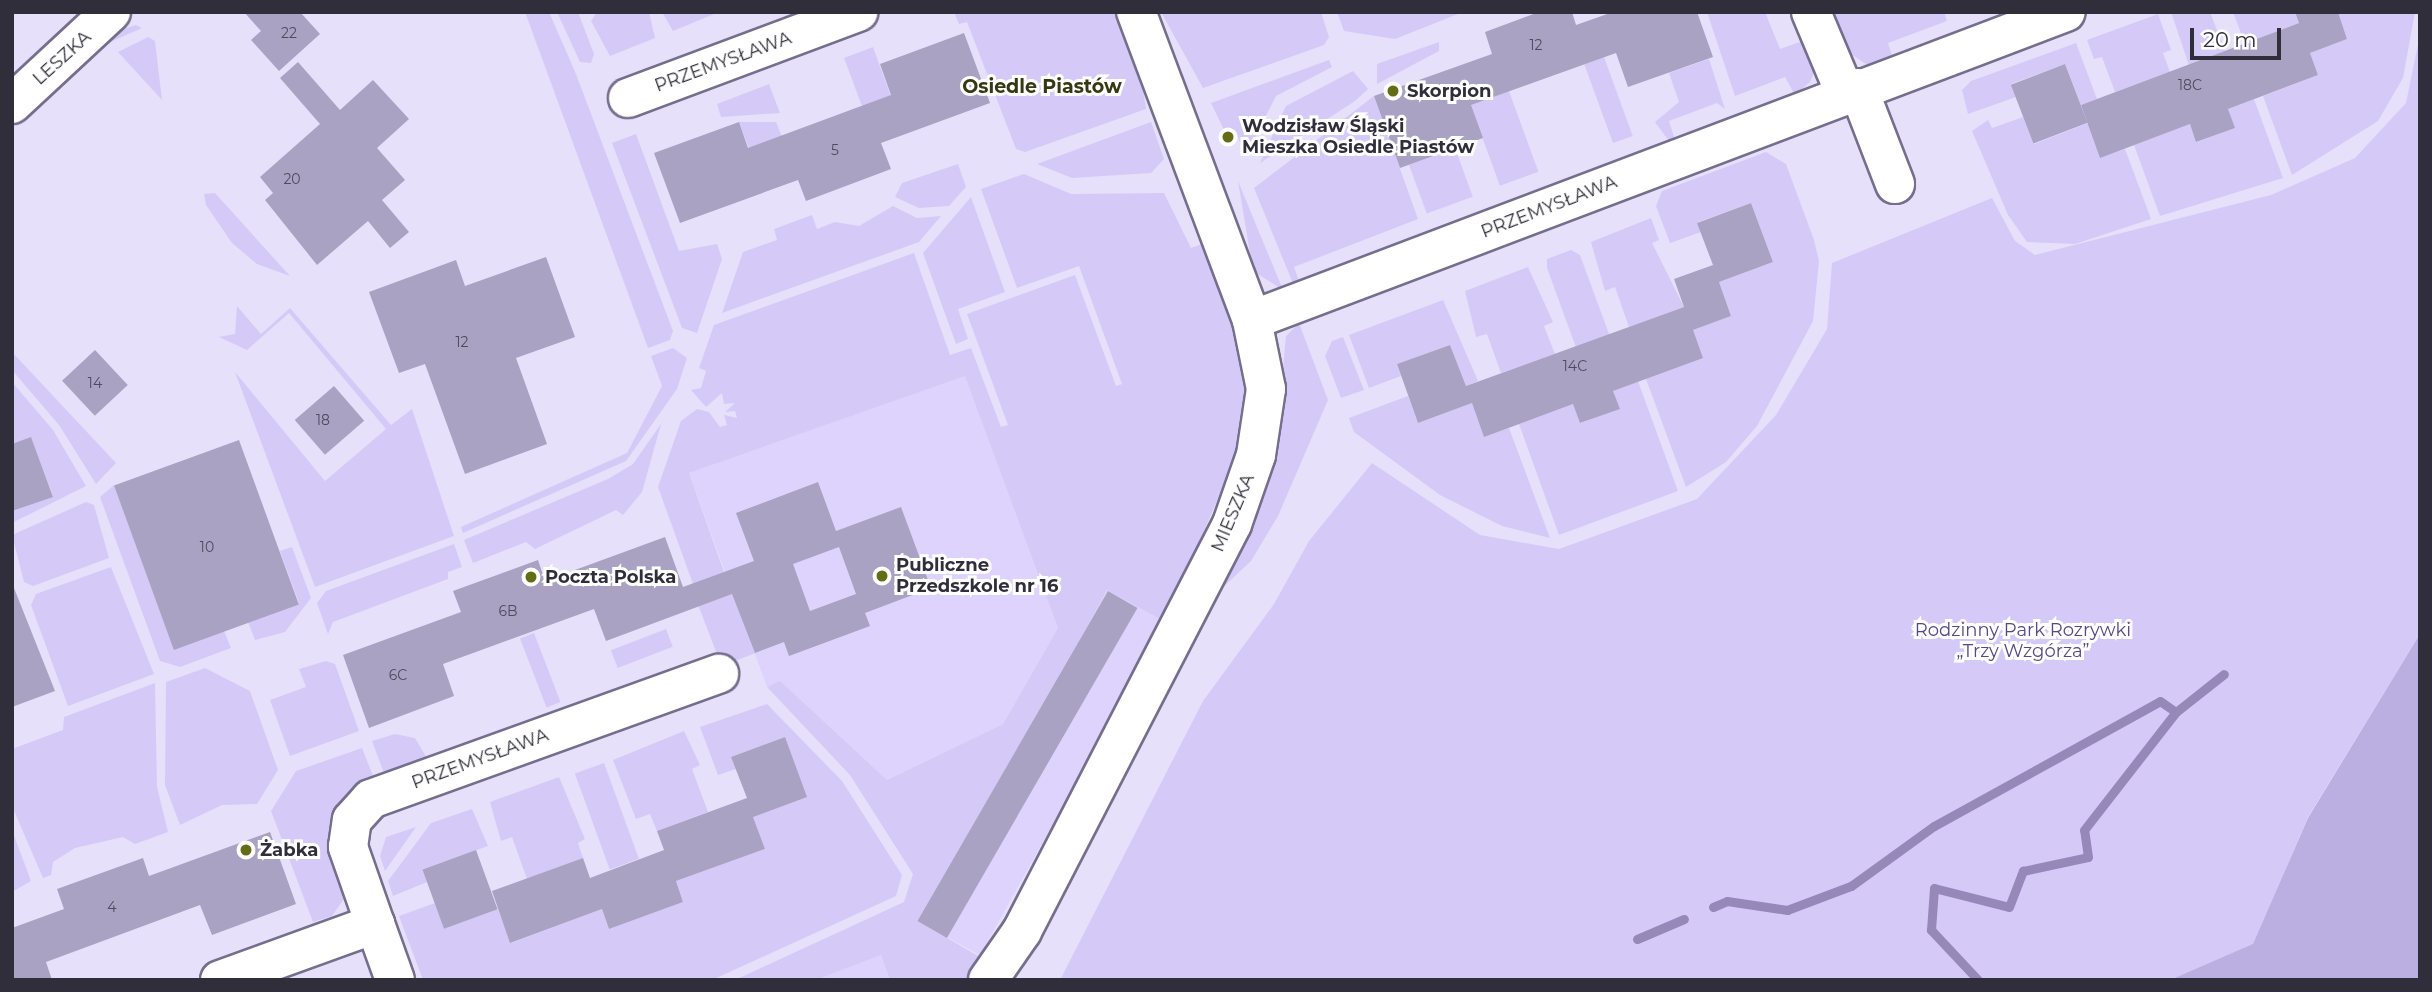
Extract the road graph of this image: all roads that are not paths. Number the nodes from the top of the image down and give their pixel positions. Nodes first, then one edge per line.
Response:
1 (111, 12) edge
2 (858, 12) edge
3 (1136, 12) edge
4 (1811, 12) edge
5 (2066, 12) edge
6 (1852, 90) junction
7 (628, 98) dead end
8 (12, 104) edge
9 (1895, 184) dead end
10 (1252, 320) junction
11 (719, 674) dead end
12 (375, 924) junction
13 (220, 980) edge
14 (395, 980) edge
15 (988, 980) edge

1 - 8 street, LESZKA
2 - 7 street, PRZEMYSŁAWA
3 - 10 street, MIESZKA
4 - 6 street
5 - 6 street, PRZEMYSŁAWA
6 - 9 street
6 - 10 street, PRZEMYSŁAWA
10 - 15 street, MIESZKA
11 - 12 street, PRZEMYSŁAWA
12 - 13 street
12 - 14 street, PRZEMYSŁAWA

